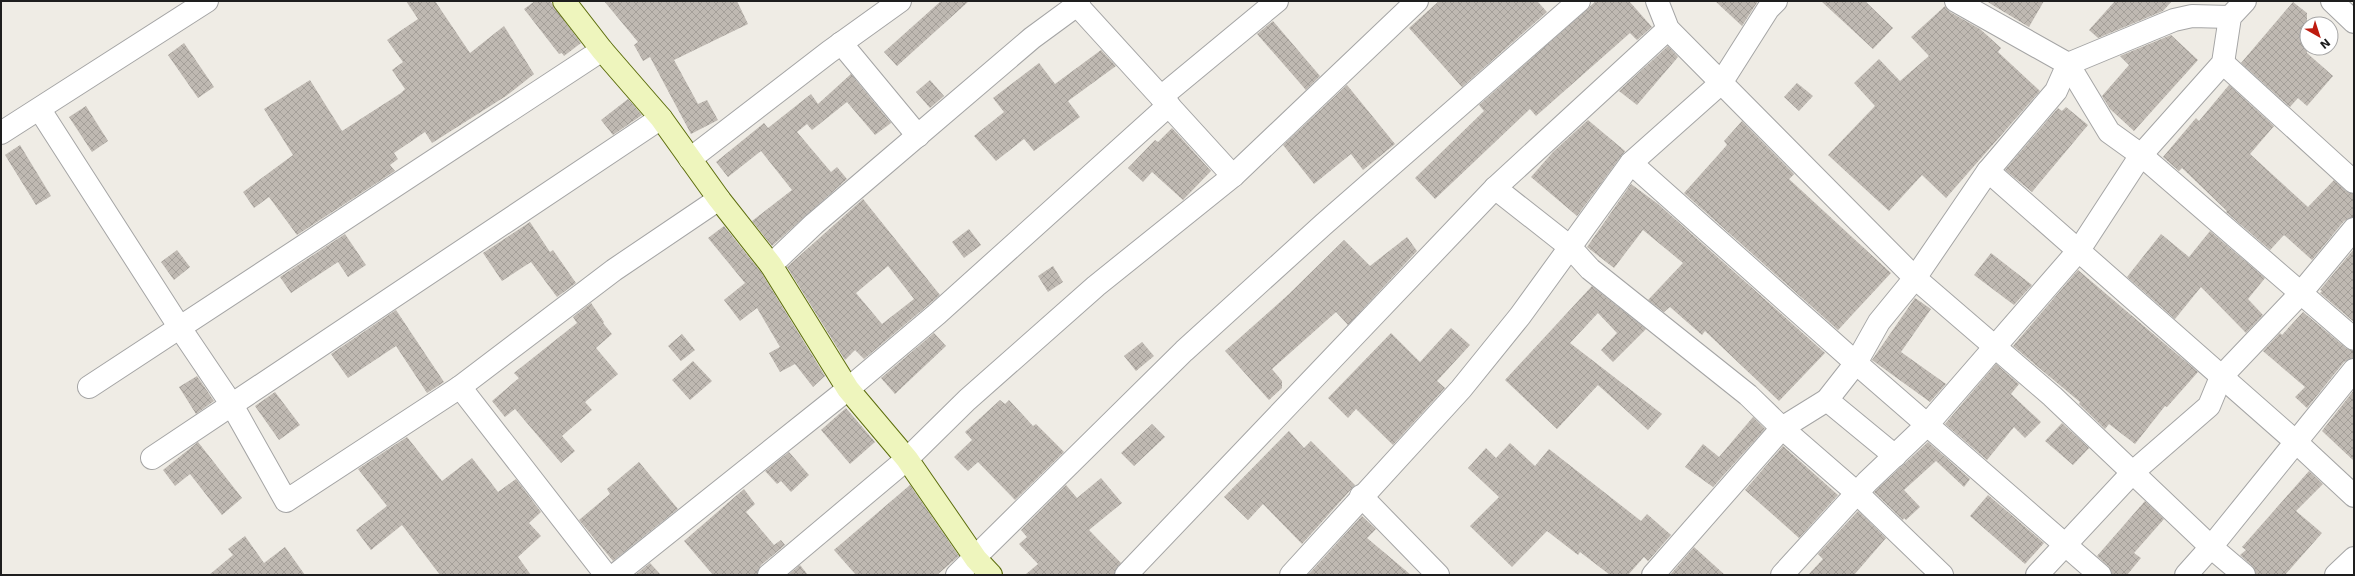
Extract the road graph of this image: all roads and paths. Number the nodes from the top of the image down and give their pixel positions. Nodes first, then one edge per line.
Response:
1 (207, 1) edge
2 (564, 1) edge
3 (1277, 1) edge
4 (1417, 1) edge
5 (1579, 1) edge
6 (1657, 1) edge
7 (1776, 1) edge
8 (1956, 1) edge
9 (2245, 1) edge
10 (2332, 1) edge
11 (2337, 1) edge
12 (1078, 3) edge
13 (890, 4) edge
14 (2354, 8) edge
15 (2230, 17) junction
16 (2354, 22) edge
17 (1668, 29) junction
18 (841, 43) junction
19 (602, 50) junction
20 (2223, 63) junction
21 (2068, 64) junction
22 (1721, 83) junction
23 (1165, 100) junction
24 (40, 110) junction
25 (661, 118) junction
26 (1, 133) edge
27 (918, 136) junction
28 (2141, 156) junction
29 (690, 159) junction
30 (1631, 162) junction
31 (1988, 171) junction
32 (1233, 176) junction
33 (2354, 182) edge
34 (1495, 188) junction
35 (719, 199) junction
36 (2354, 229) edge
37 (1570, 247) junction
38 (2079, 250) junction
39 (771, 265) junction
40 (1915, 278) junction
41 (2300, 294) junction
42 (180, 328) junction
43 (2354, 339) edge
44 (1994, 346) junction
45 (1856, 362) junction
46 (2354, 370) edge
47 (2221, 377) junction
48 (89, 387) dead end
49 (460, 387) junction
50 (848, 389) junction
51 (1826, 400) junction
52 (232, 405) junction
53 (1927, 425) junction
54 (1782, 428) junction
55 (2296, 442) junction
56 (1895, 456) junction
57 (152, 458) dead end
58 (907, 459) junction
59 (2133, 472) junction
60 (1858, 494) junction
61 (1361, 496) junction
62 (2354, 496) edge
63 (2065, 544) junction
64 (2211, 547) junction
65 (2354, 558) edge
66 (976, 559) junction
67 (606, 575) edge
68 (616, 575) edge
69 (769, 575) edge
70 (957, 575) edge
71 (991, 575) edge
72 (1126, 575) edge
73 (1291, 575) edge
74 (1438, 575) edge
75 (1653, 575) edge
76 (1782, 575) edge
77 (1942, 575) edge
78 (2037, 575) edge
79 (2100, 575) edge
80 (2186, 575) edge
81 (2244, 575) edge
82 (2336, 575) edge

1 - 24 street
2 - 19 street
3 - 23 street
4 - 32 street
5 - 66 street
6 - 17 street
7 - 22 street
8 - 21 street
9 - 15 street
10 - 16 street
11 - 14 street
12 - 23 street
12 - 27 street
13 - 18 street
15 - 20 street
15 - 21 street
17 - 22 street
17 - 34 street
18 - 27 street
18 - 29 street
19 - 25 street
19 - 42 street
20 - 28 street
20 - 33 street
21 - 28 street
21 - 31 street
22 - 30 street
22 - 40 street
23 - 32 street
23 - 50 street
24 - 26 street
24 - 42 street
25 - 29 street
25 - 52 street
27 - 39 street
28 - 38 street
28 - 41 street
29 - 35 street
30 - 37 street
30 - 45 street
31 - 38 street
31 - 40 street
32 - 58 street
34 - 37 street
34 - 72 street
35 - 39 street
35 - 49 street
36 - 41 street
37 - 54 street
37 - 61 street
38 - 44 street
38 - 47 street
39 - 50 street
40 - 44 street
40 - 45 street
41 - 43 street
41 - 47 street
42 - 48 street
42 - 52 street
44 - 53 street
44 - 59 street
45 - 51 street
45 - 53 street
46 - 55 street
47 - 55 street
47 - 59 street
49 - 52 street
49 - 67 street
50 - 58 street
50 - 68 street
51 - 54 street
51 - 56 street
52 - 57 street
53 - 56 street
53 - 63 street
54 - 60 street
54 - 75 street
55 - 62 street
55 - 64 street
56 - 60 street
58 - 66 street
58 - 69 street
59 - 63 street
59 - 64 street
60 - 76 street
60 - 77 street
61 - 73 street
61 - 74 street
63 - 78 street
63 - 79 street
64 - 80 street
64 - 81 street
65 - 82 street
66 - 70 street
66 - 71 street

